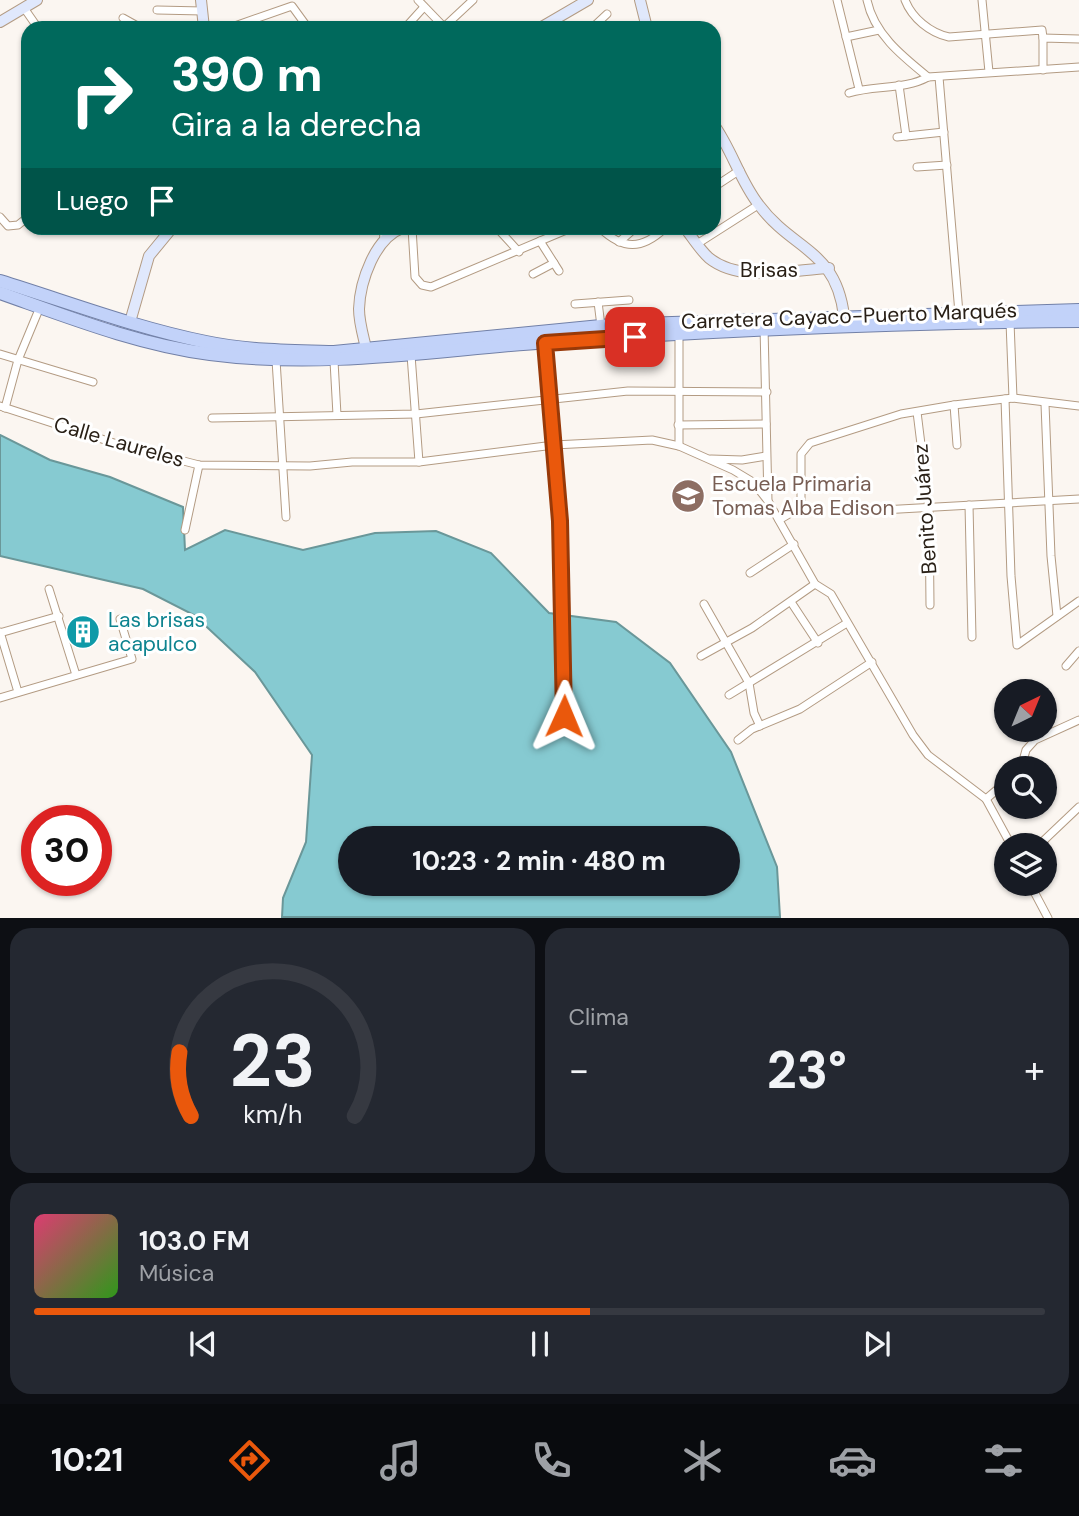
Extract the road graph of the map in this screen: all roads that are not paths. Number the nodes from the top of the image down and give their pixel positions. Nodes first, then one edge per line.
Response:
1 (37, 0) edge
2 (418, 0) edge
3 (473, 0) edge
4 (588, 0) edge
5 (640, 0) edge
6 (837, 0) edge
7 (867, 0) edge
8 (905, 0) edge
9 (982, 0) edge
10 (202, 6) edge
11 (424, 7) junction
12 (24, 8) junction
13 (157, 10) dead end
14 (607, 15) dead end
15 (123, 18) dead end
16 (33, 21) edge
17 (128, 21) edge
18 (249, 21) edge
19 (303, 21) edge
20 (411, 21) edge
21 (437, 21) edge
22 (451, 21) edge
23 (552, 21) edge
24 (600, 21) edge
25 (645, 21) edge
26 (0, 22) edge
27 (879, 30) junction
28 (986, 33) junction
29 (846, 37) junction
30 (1043, 38) junction
31 (1079, 39) edge
32 (1079, 67) edge
33 (1043, 70) junction
34 (989, 72) junction
35 (928, 77) junction
36 (939, 77) junction
37 (899, 85) junction
38 (859, 89) junction
39 (849, 93) dead end
40 (944, 132) junction
41 (897, 136) dead end
42 (906, 136) junction
43 (721, 137) edge
44 (947, 165) junction
45 (917, 167) dead end
46 (740, 170) junction
47 (721, 182) edge
48 (758, 205) junction
49 (0, 217) edge
50 (21, 223) edge
51 (721, 229) edge
52 (166, 235) edge
53 (383, 235) edge
54 (412, 235) edge
55 (503, 235) edge
56 (554, 235) edge
57 (610, 235) edge
58 (627, 235) edge
59 (656, 235) edge
60 (690, 235) edge
61 (711, 235) edge
62 (540, 241) junction
63 (619, 242) junction
64 (697, 244) junction
65 (519, 252) junction
66 (554, 264) junction
67 (829, 268) junction
68 (559, 271) dead end
69 (533, 274) dead end
70 (0, 281) edge
71 (0, 291) edge
72 (629, 300) dead end
73 (598, 302) junction
74 (42, 304) junction
75 (575, 304) dead end
76 (1079, 310) edge
77 (959, 313) junction
78 (844, 316) junction
79 (1079, 321) edge
80 (130, 322) junction
81 (1010, 322) junction
82 (764, 325) junction
83 (608, 330) junction
84 (680, 334) junction
85 (176, 335) junction
86 (545, 343) junction
87 (366, 348) junction
88 (0, 354) edge
89 (411, 355) junction
90 (18, 359) junction
91 (276, 360) junction
92 (334, 361) junction
93 (93, 382) dead end
94 (679, 390) junction
95 (767, 392) junction
96 (550, 398) junction
97 (1009, 398) junction
98 (1045, 404) junction
99 (954, 405) junction
100 (1079, 406) edge
101 (3, 407) edge
102 (917, 412) junction
103 (416, 414) junction
104 (337, 415) junction
105 (212, 418) dead end
106 (279, 418) junction
107 (678, 425) junction
108 (766, 425) junction
109 (554, 445) junction
110 (957, 445) dead end
111 (679, 446) junction
112 (766, 456) junction
113 (707, 459) junction
114 (419, 462) junction
115 (281, 464) junction
116 (199, 465) junction
117 (1079, 499) edge
118 (768, 501) junction
119 (1048, 502) junction
120 (1010, 503) junction
121 (969, 505) junction
122 (929, 509) junction
123 (882, 510) dead end
124 (286, 517) dead end
125 (779, 520) junction
126 (185, 530) dead end
127 (794, 544) junction
128 (750, 573) dead end
129 (815, 584) junction
130 (49, 589) dead end
131 (1079, 601) edge
132 (791, 603) junction
133 (704, 604) dead end
134 (930, 605) dead end
135 (1057, 615) junction
136 (59, 616) junction
137 (120, 619) dead end
138 (847, 623) junction
139 (0, 633) edge
140 (972, 637) dead end
141 (727, 642) junction
142 (818, 643) junction
143 (1079, 651) edge
144 (701, 656) dead end
145 (872, 662) junction
146 (1066, 666) dead end
147 (76, 675) junction
148 (749, 683) junction
149 (18, 692) junction
150 (729, 695) dead end
151 (0, 698) edge
152 (564, 716) dead end
153 (1079, 720) edge
154 (760, 726) junction
155 (738, 740) dead end
156 (1024, 756) edge
157 (994, 792) edge
158 (986, 799) junction
159 (1079, 807) edge
160 (1004, 833) edge
161 (1052, 833) edge
162 (1036, 896) edge
163 (1048, 918) edge

1 - 12 street
2 - 11 street
3 - 22 street
4 - 23 street
5 - 25 street
6 - 29 street
7 - 27 street
8 - 28 street
9 - 28 street
10 - 13 street
11 - 20 street
11 - 21 street
12 - 16 street
12 - 26 street
14 - 24 street
15 - 17 street
18 - 19 street
27 - 29 street
27 - 35 street
28 - 30 street
28 - 34 street
29 - 38 street
30 - 31 street
30 - 33 street
32 - 33 street
33 - 34 street
34 - 36 street
35 - 36 street
35 - 37 street
36 - 40 street
37 - 38 street
37 - 42 street
38 - 39 street
40 - 42 street
40 - 44 street
41 - 42 street
43 - 46 street
44 - 45 street
44 - 77 street
46 - 47 street
46 - 48 street
48 - 51 street
48 - 67 street
49 - 50 street
52 - 80 street
53 - 87 street
54 - 65 street
55 - 65 street
56 - 62 street
57 - 63 street
58 - 63 street
59 - 63 street
60 - 64 street, Brisas
61 - 64 street
62 - 65 street
62 - 66 street
64 - 67 street, Brisas
66 - 68 street
66 - 69 street
67 - 78 street
70 - 80 main road, Carretera Cayaco-Puerto Marqués
71 - 74 main road
72 - 73 street
73 - 75 street
73 - 83 street
74 - 85 main road
74 - 90 street
74 - 91 main road, Carretera Cayaco-Puerto Marqués
76 - 77 main road, Carretera Cayaco-Puerto Marqués
77 - 78 main road, Carretera Cayaco-Puerto Marqués
78 - 82 main road, Carretera Cayaco-Puerto Marqués
79 - 81 main road, Carretera Cayaco-Puerto Marqués
80 - 85 main road, Carretera Cayaco-Puerto Marqués
81 - 82 main road, Carretera Cayaco-Puerto Marqués
81 - 97 street
82 - 83 main road, Carretera Cayaco-Puerto Marqués
82 - 84 main road, Carretera Cayaco-Puerto Marqués
82 - 95 street
83 - 84 main road, Carretera Cayaco-Puerto Marqués
83 - 86 main road, Carretera Cayaco-Puerto Marqués
83 - 87 main road, Carretera Cayaco-Puerto Marqués
84 - 94 street
85 - 87 main road, Carretera Cayaco-Puerto Marqués
86 - 89 main road, Carretera Cayaco-Puerto Marqués
86 - 96 street
88 - 90 street
89 - 92 main road, Carretera Cayaco-Puerto Marqués
89 - 103 street
90 - 93 street
90 - 101 street
91 - 92 main road, Carretera Cayaco-Puerto Marqués
91 - 106 street
92 - 104 street
94 - 95 street
94 - 96 street
94 - 107 street
95 - 108 street
96 - 103 street
96 - 109 street
97 - 98 street
97 - 99 street
97 - 120 street
98 - 100 street
98 - 119 street
99 - 102 street
99 - 110 street
101 - 116 street, Calle Laureles
102 - 122 street, Benito Juárez
102 - 125 street
103 - 104 street
103 - 114 street
104 - 106 street
105 - 106 street
106 - 115 street
107 - 108 street
107 - 111 street
108 - 112 street
109 - 111 street, Calle Laureles
109 - 114 street, Calle Laureles
109 - 152 street
111 - 113 street, Calle Laureles
112 - 113 street
112 - 118 street
113 - 118 street, Calle Laureles
114 - 115 street, Calle Laureles
115 - 116 street, Calle Laureles
115 - 124 street
116 - 126 street
117 - 119 street
118 - 125 street
119 - 120 street
119 - 135 street
120 - 121 street
120 - 135 street
121 - 122 street
121 - 140 street
122 - 123 street
122 - 134 street, Benito Juárez
125 - 127 street
127 - 128 street
127 - 129 street
129 - 132 street
129 - 138 street
130 - 136 street
131 - 135 street
132 - 141 street
132 - 142 street
133 - 141 street
136 - 139 street
136 - 147 street
137 - 147 street
138 - 142 street
138 - 145 street
139 - 149 street
141 - 144 street
141 - 148 street
142 - 148 street
143 - 146 street
145 - 154 street
145 - 158 street
147 - 149 street
148 - 150 street
148 - 154 street
149 - 151 street
153 - 156 street
154 - 155 street
157 - 158 street
158 - 160 street
159 - 161 street
162 - 163 street

